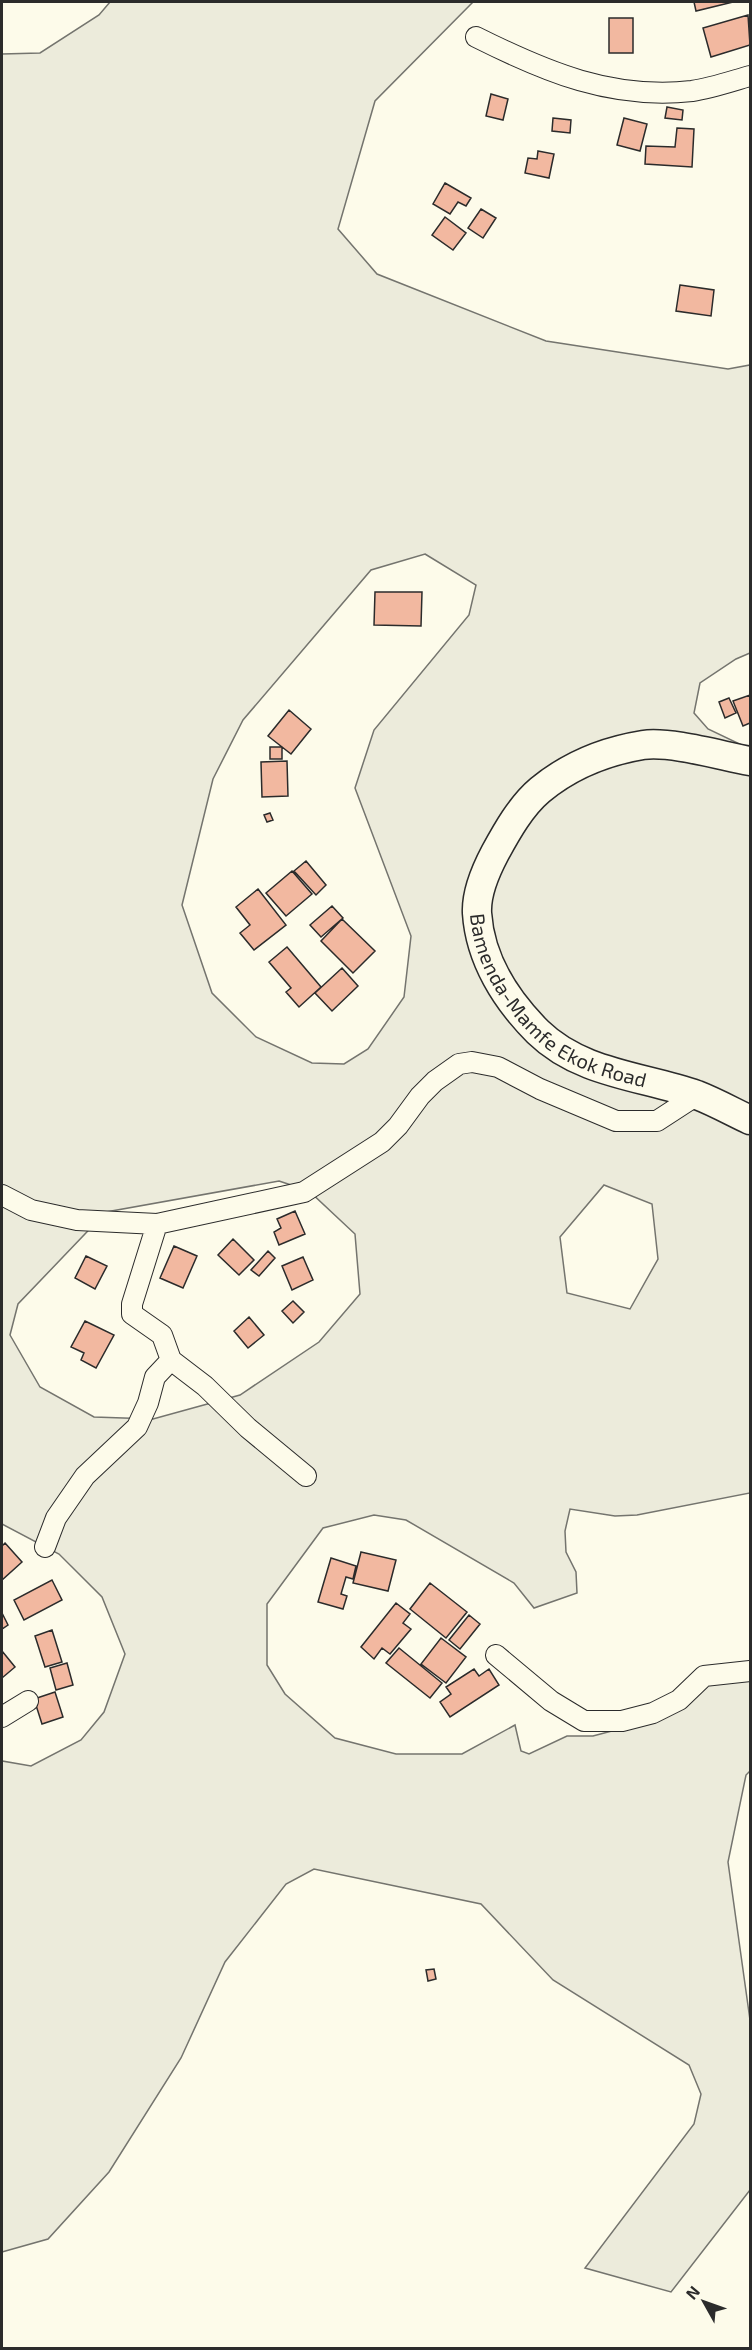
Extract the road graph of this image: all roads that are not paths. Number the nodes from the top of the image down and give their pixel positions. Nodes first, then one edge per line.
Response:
1 (476, 37) dead end
2 (750, 76) edge
3 (750, 761) edge
4 (697, 1095) junction
5 (750, 1120) edge
6 (2, 1195) edge
7 (157, 1224) junction
8 (171, 1360) junction
9 (306, 1476) dead end
10 (45, 1547) dead end
11 (496, 1655) dead end
12 (750, 1671) edge
13 (28, 1701) dead end
14 (2, 1717) edge

1 - 2 street
3 - 4 highway, Bamenda-Mamfe Ekok Road
4 - 5 highway, Bamenda-Mamfe Ekok Road
4 - 7 street
6 - 7 street
7 - 8 street
8 - 9 street
8 - 10 street
11 - 12 street
13 - 14 street

